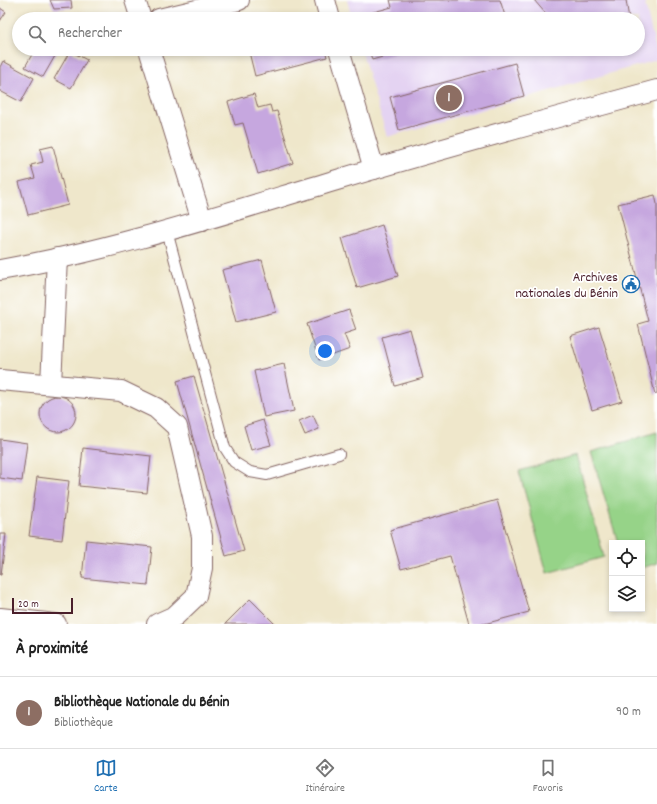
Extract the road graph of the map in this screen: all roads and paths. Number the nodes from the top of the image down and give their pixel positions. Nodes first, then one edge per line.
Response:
1 (136, 0) edge
2 (239, 0) edge
3 (324, 0) edge
4 (139, 12) edge
5 (188, 12) edge
6 (328, 12) edge
7 (152, 56) edge
8 (341, 56) edge
9 (657, 90) edge
10 (374, 169) junction
11 (202, 221) junction
12 (167, 231) junction
13 (57, 258) junction
14 (0, 270) edge
15 (0, 380) edge
16 (51, 384) junction
17 (339, 454) dead end
18 (0, 618) edge
19 (56, 624) edge
20 (157, 624) edge

1 - 4 street
2 - 5 street
3 - 6 street
7 - 11 street
8 - 10 street
9 - 10 street
10 - 11 street
11 - 12 street
12 - 13 street
12 - 17 lane
13 - 14 street
13 - 16 street
15 - 16 street
16 - 20 street
18 - 19 street

